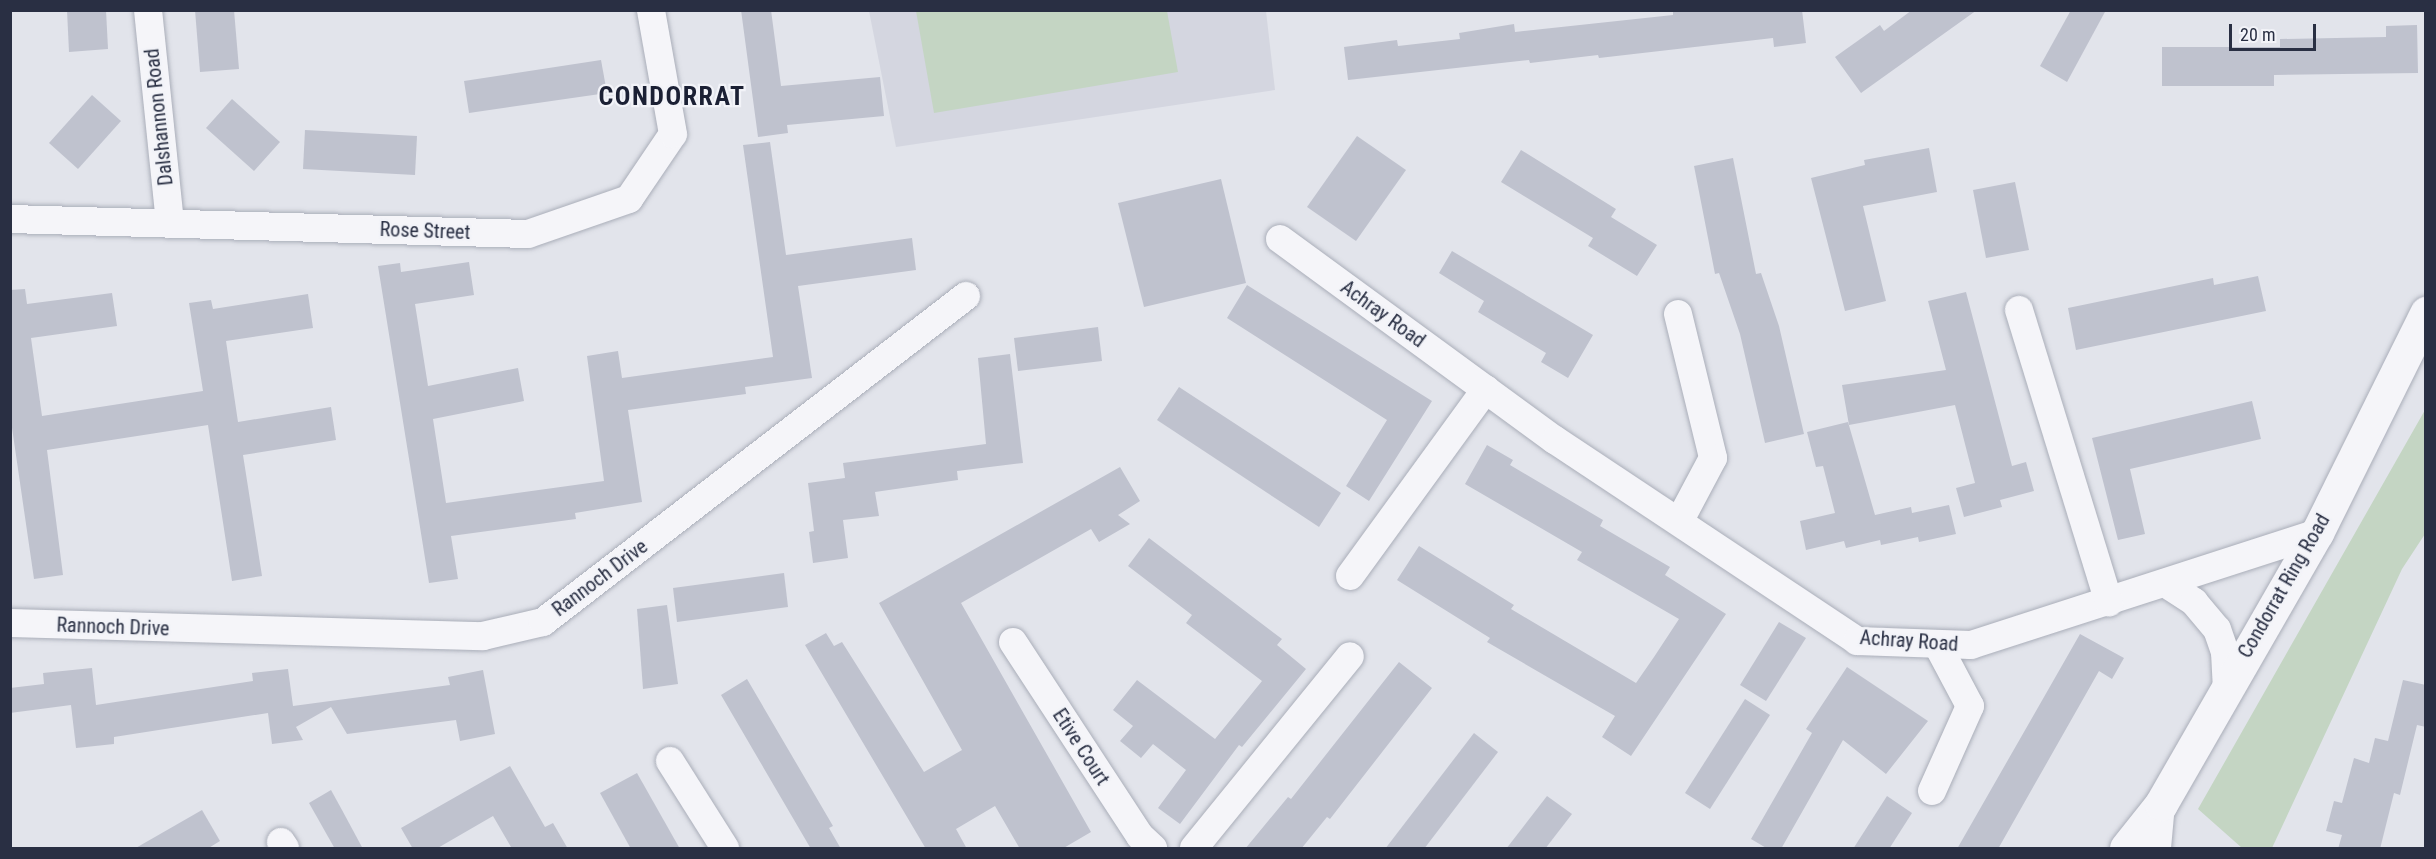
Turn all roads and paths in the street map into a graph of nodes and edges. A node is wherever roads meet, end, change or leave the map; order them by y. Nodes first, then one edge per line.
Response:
1 (148, 10) edge
2 (651, 10) edge
3 (10, 219) edge
4 (170, 224) junction
5 (1280, 238) dead end
6 (966, 296) dead end
7 (2019, 310) dead end
8 (2426, 313) edge
9 (1678, 314) dead end
10 (1486, 388) junction
11 (1679, 522) junction
12 (2317, 532) junction
13 (1350, 576) dead end
14 (2165, 583) junction
15 (2109, 602) junction
16 (10, 623) edge
17 (1013, 642) dead end
18 (1937, 644) junction
19 (1350, 656) dead end
20 (2227, 686) junction
21 (669, 761) dead end
22 (1932, 790) dead end
23 (2161, 804) junction
24 (725, 849) edge
25 (1153, 849) edge
26 (1194, 849) edge
27 (2126, 849) edge
28 (2157, 849) edge

1 - 4 street, Dalshannon Road
2 - 4 street, Rose Street
3 - 4 street, Rose Street
5 - 10 street, Achray Road
6 - 16 street, Rannoch Drive
7 - 15 street
8 - 12 street, Condorrat Ring Road
9 - 11 street
10 - 11 street, Achray Road
10 - 13 street
11 - 18 street, Achray Road
12 - 14 street, Achray Road
12 - 20 street, Condorrat Ring Road
14 - 15 street, Achray Road
14 - 20 street
15 - 18 street, Achray Road
17 - 25 street, Etive Court
18 - 22 street
19 - 26 street
20 - 23 street, Condorrat Ring Road
21 - 24 street
23 - 27 street, Condorrat Ring Road
23 - 28 street

